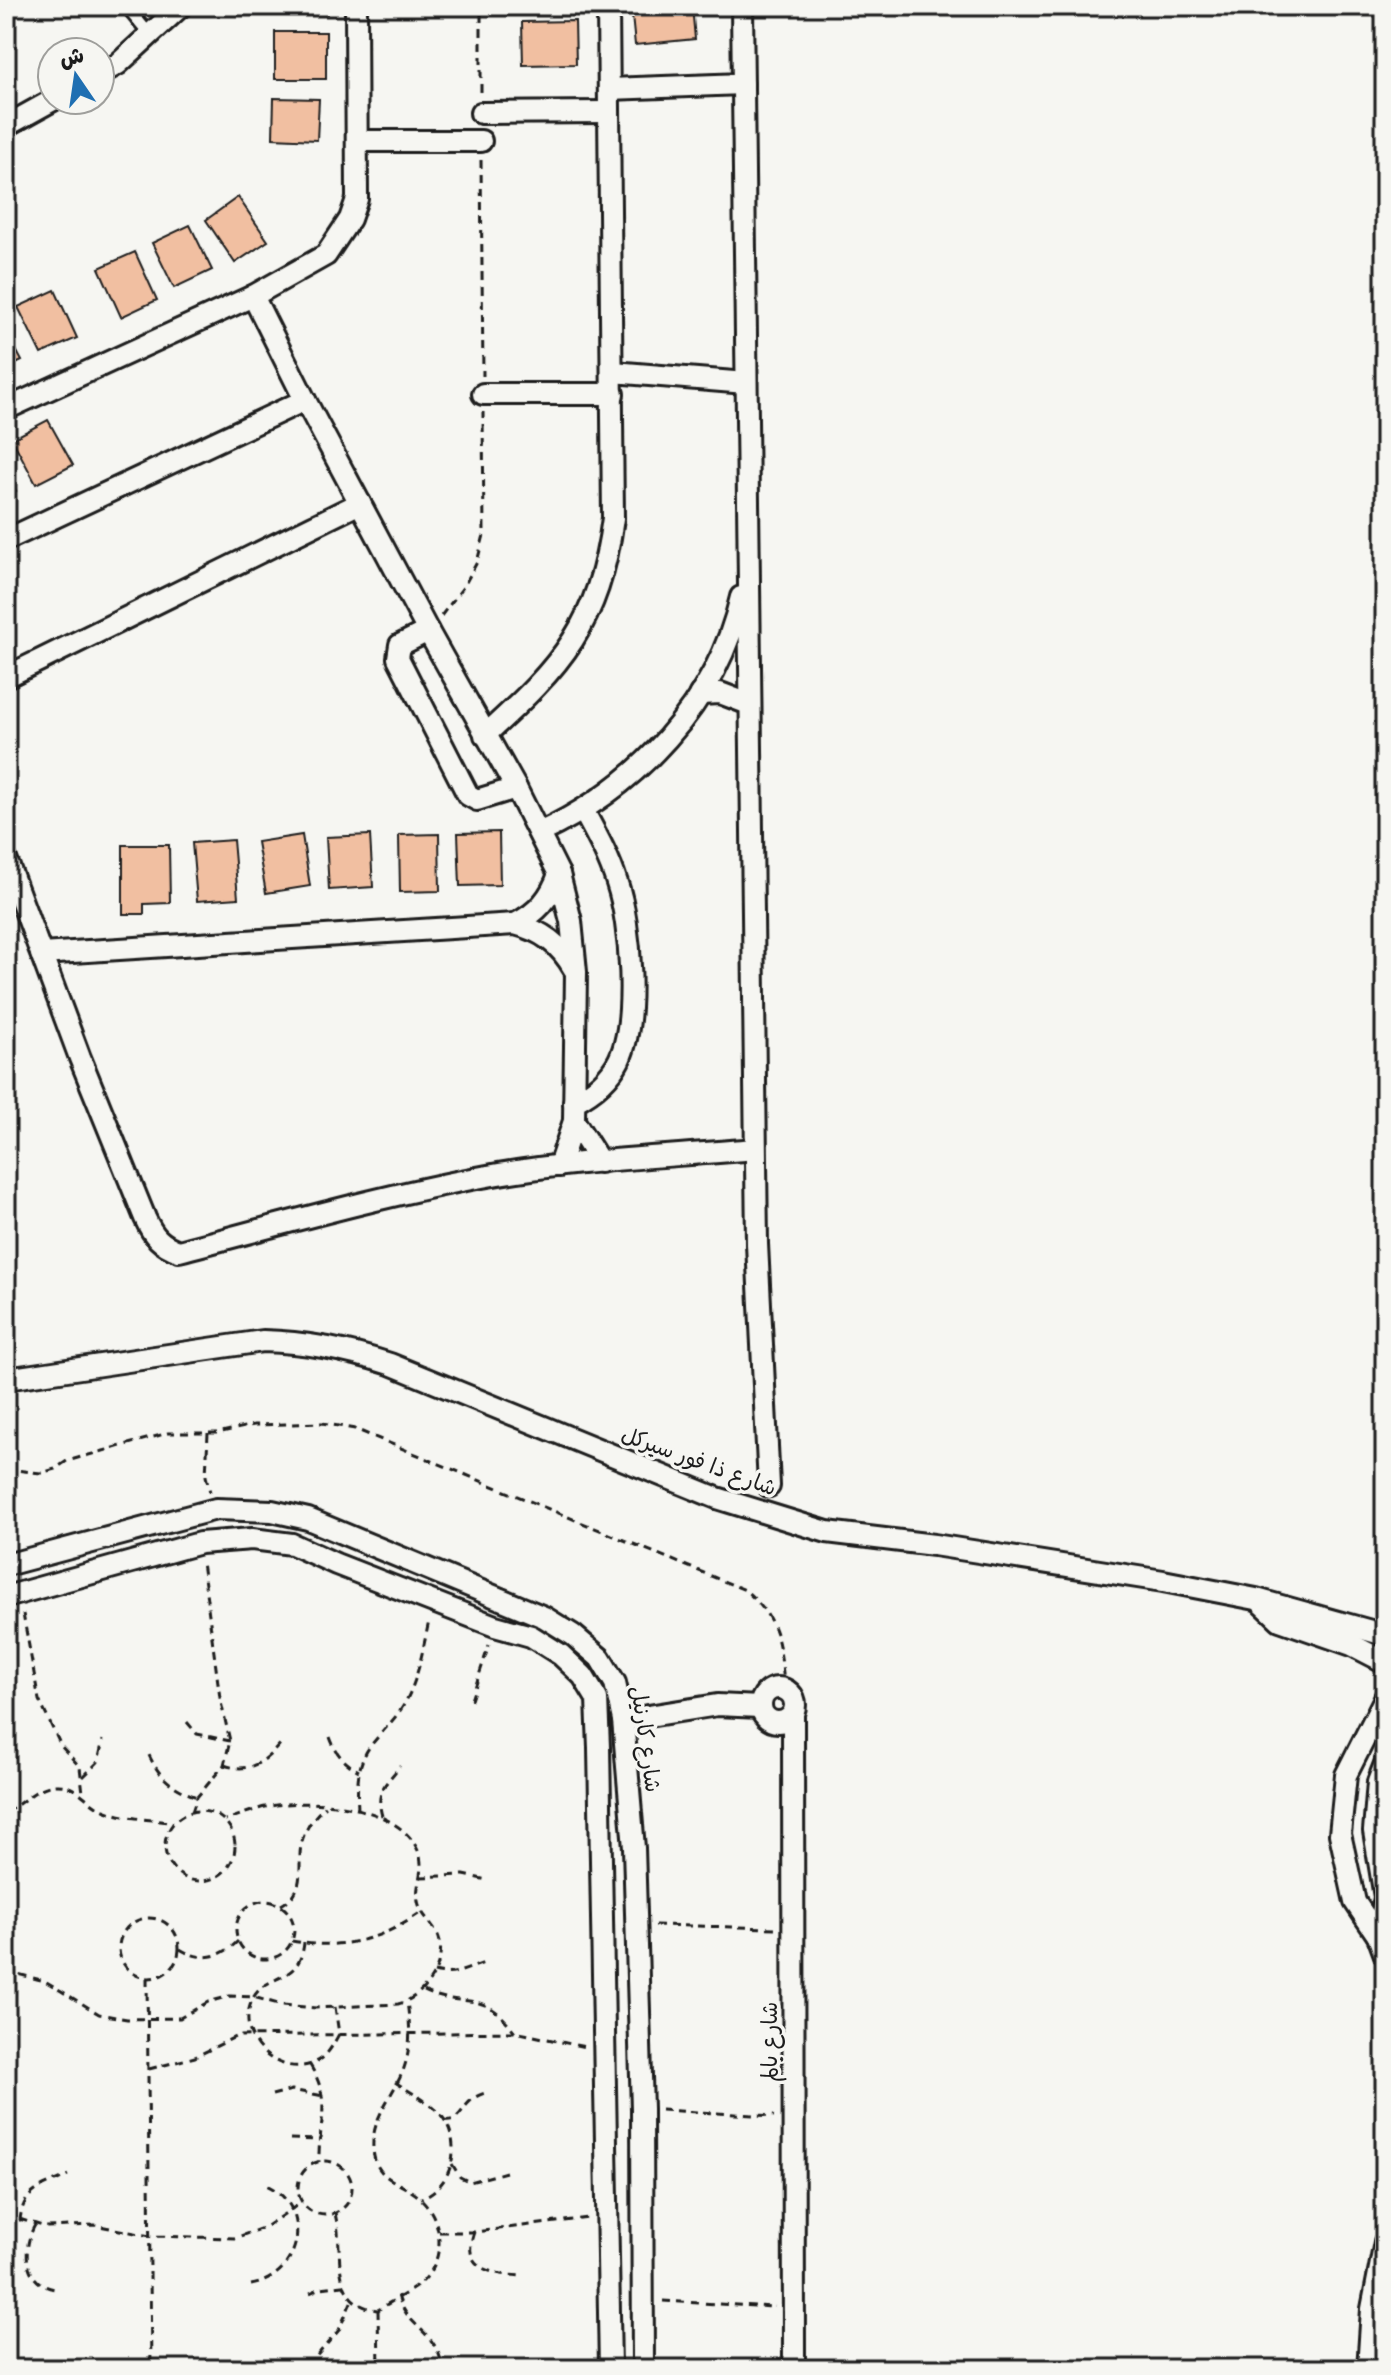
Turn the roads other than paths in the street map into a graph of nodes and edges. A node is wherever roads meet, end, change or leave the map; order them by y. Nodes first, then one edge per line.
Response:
1 (126, 6) edge
2 (181, 6) edge
3 (356, 6) edge
4 (608, 6) edge
5 (742, 6) edge
6 (151, 36) junction
7 (116, 65) edge
8 (743, 84) junction
9 (609, 89) junction
10 (36, 109) edge
11 (609, 112) junction
12 (481, 113) road end
13 (6, 126) edge
14 (357, 141) junction
15 (481, 141) road end
16 (253, 296) junction
17 (613, 372) junction
18 (746, 383) junction
19 (483, 394) road end
20 (613, 394) junction
21 (305, 400) junction
22 (6, 409) edge
23 (360, 503) junction
24 (6, 540) edge
25 (747, 569) junction
26 (428, 631) junction
27 (6, 677) edge
28 (700, 694) junction
29 (749, 704) junction
30 (485, 735) junction
31 (516, 788) junction
32 (583, 810) junction
33 (539, 833) junction
34 (6, 859) edge
35 (559, 874) junction
36 (515, 924) junction
37 (41, 954) junction
38 (576, 972) junction
39 (574, 1111) junction
40 (755, 1149) junction
41 (600, 1162) junction
42 (559, 1166) junction
43 (6, 1379) edge
44 (769, 1486) dead end
45 (6, 1565) edge
46 (13, 1596) edge
47 (1256, 1599) junction
48 (544, 1617) junction
49 (1385, 1635) edge
50 (531, 1636) junction
51 (1385, 1662) edge
52 (1385, 1698) edge
53 (760, 1707) junction
54 (793, 1715) junction
55 (623, 1720) junction
56 (1381, 1773) edge
57 (1346, 1775) junction
58 (1374, 1831) junction
59 (1340, 1834) junction
60 (634, 1848) junction
61 (602, 1851) junction
62 (1382, 1945) edge
63 (1385, 2242) edge
64 (1378, 2328) edge
65 (610, 2369) edge
66 (643, 2369) edge
67 (794, 2369) edge
68 (1368, 2369) edge

1 - 6 lane
2 - 6 street
3 - 14 street
4 - 9 street
5 - 8 street
6 - 7 street
8 - 9 street
8 - 18 street
9 - 11 street
10 - 13 street
11 - 12 street
11 - 17 street
14 - 15 street
14 - 16 street
16 - 21 street
16 - 22 street
17 - 18 street
17 - 20 street
18 - 25 street
19 - 20 street
20 - 30 street
21 - 23 street
21 - 24 street
23 - 26 street
23 - 27 street
25 - 28 street
25 - 29 street
26 - 30 street
26 - 31 street
28 - 29 street
28 - 32 street
29 - 40 street
30 - 31 street
31 - 33 street
32 - 33 street
32 - 39 street
33 - 35 street
34 - 37 street
35 - 36 street
35 - 38 street
36 - 37 street
36 - 38 street
37 - 42 street
38 - 39 street
39 - 41 street
39 - 42 street
40 - 41 street
40 - 44 street
41 - 42 street
43 - 47 street, شارع ذا فور سيركل
45 - 48 street, شارع كارنيل
46 - 50 street, شارع كارنيل
47 - 49 street, شارع ذا فور سيركل
47 - 51 street
48 - 50 street
48 - 55 street, شارع كارنيل
50 - 61 street, شارع كارنيل
52 - 57 street
53 - 54 street
53 - 54 street
53 - 55 street
54 - 67 street, شارع بالم
55 - 60 street, شارع كارنيل
56 - 57 street
56 - 58 street
57 - 59 street
58 - 59 street
58 - 62 street
59 - 62 street
60 - 61 street
60 - 66 street, شارع كارنيل
61 - 65 street, شارع كارنيل
63 - 64 street
64 - 68 street

